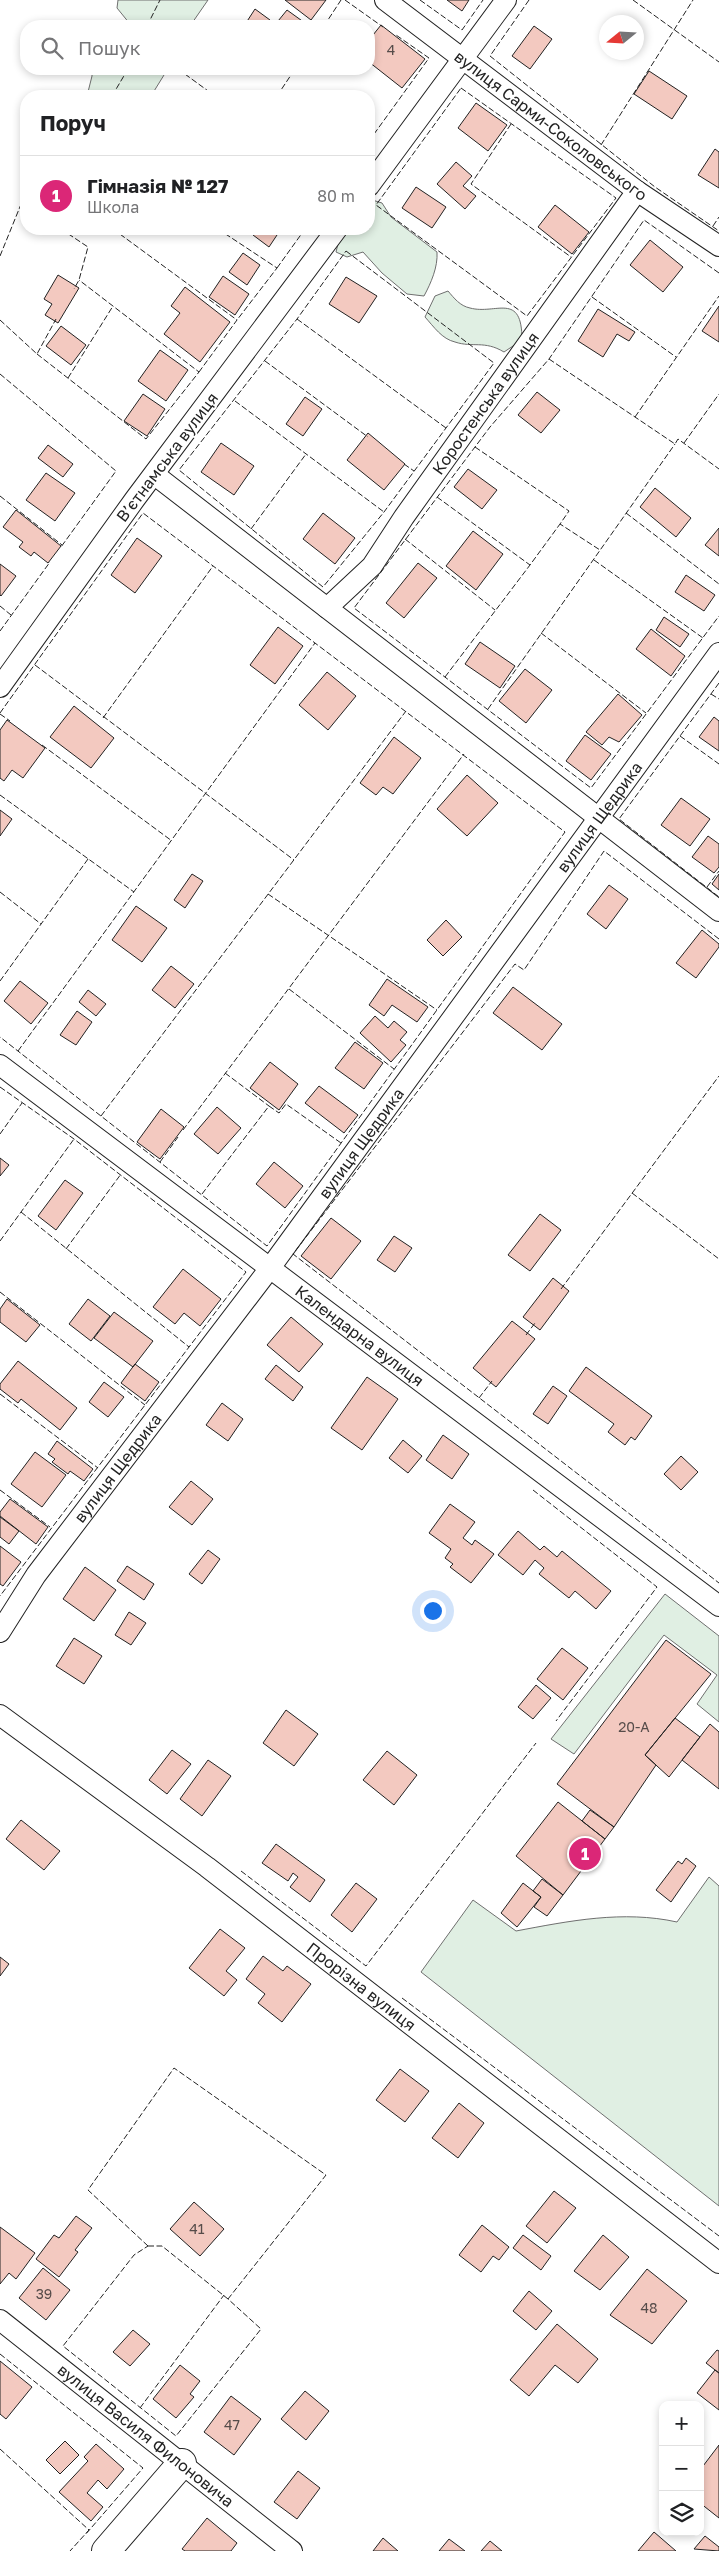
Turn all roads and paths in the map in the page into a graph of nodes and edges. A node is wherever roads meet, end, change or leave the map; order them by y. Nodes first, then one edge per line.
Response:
1 (385, 0) edge
2 (506, 0) edge
3 (463, 58) junction
4 (375, 178) edge
5 (637, 190) junction
6 (333, 235) edge
7 (719, 246) edge
8 (155, 475) junction
9 (327, 608) junction
10 (719, 653) edge
11 (0, 688) edge
12 (598, 819) junction
13 (719, 911) edge
14 (0, 1065) edge
15 (270, 1268) junction
16 (719, 1606) edge
17 (0, 1632) edge
18 (0, 1715) edge
19 (719, 2263) edge
20 (0, 2320) edge
21 (182, 2463) junction
22 (106, 2551) edge
23 (292, 2551) edge

1 - 3 street, вулиця Сарми-Соколовського
2 - 3 street
3 - 4 street
3 - 5 street, вулиця Сарми-Соколовського
5 - 7 street, вулиця Сарми-Соколовського
5 - 9 street, Коростенська вулиця
6 - 8 street, Вʼєтнамська вулиця
8 - 9 street
8 - 11 street, Вʼєтнамська вулиця
9 - 12 street
10 - 12 street, вулиця Щедрика
12 - 13 street
12 - 15 street, вулиця Щедрика
14 - 15 street, Календарна вулиця
15 - 16 street, Календарна вулиця
15 - 17 street, вулиця Щедрика
18 - 19 street, Прорізна вулиця
20 - 21 street, вулиця Василя Филоновича
21 - 22 street
21 - 23 street, вулиця Василя Филоновича

